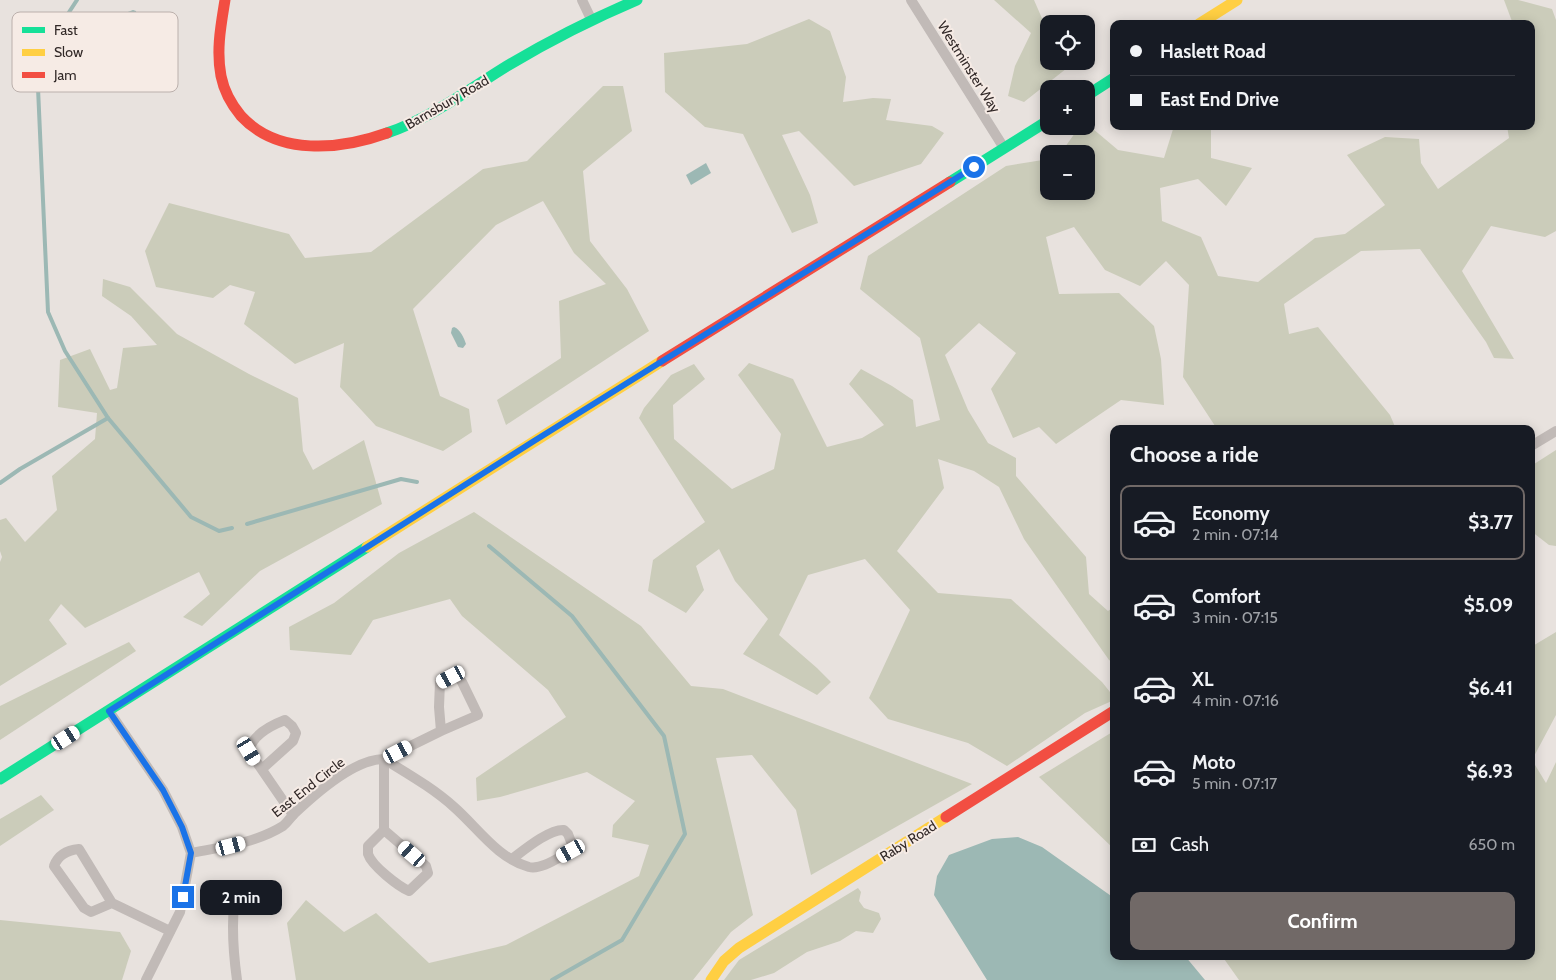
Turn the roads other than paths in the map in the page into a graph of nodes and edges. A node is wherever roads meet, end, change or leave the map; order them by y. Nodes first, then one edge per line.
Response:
1 (225, 0) edge
2 (582, 0) edge
3 (637, 0) edge
4 (912, 0) edge
5 (1236, 0) edge
6 (591, 19) junction
7 (1205, 20) edge
8 (1110, 81) edge
9 (1095, 90) edge
10 (1040, 126) edge
11 (1004, 148) junction
12 (1556, 431) edge
13 (1535, 444) edge
14 (109, 711) junction
15 (1110, 714) edge
16 (441, 731) junction
17 (384, 760) junction
18 (263, 768) junction
19 (0, 779) edge
20 (293, 815) junction
21 (384, 830) junction
22 (191, 853) junction
23 (512, 859) junction
24 (236, 895) dead end
25 (112, 903) junction
26 (170, 931) junction
27 (146, 980) edge
28 (237, 980) edge
29 (711, 980) edge

1 - 6 main road, Barnsbury Road
2 - 6 street
3 - 6 main road, Barnsbury Road
4 - 11 street, Westminster Way
5 - 7 main road
8 - 9 main road
10 - 11 main road
11 - 14 main road
12 - 13 street
14 - 19 main road
14 - 22 street
15 - 29 main road, Raby Road
16 - 16 street, East End Circle
16 - 17 street, East End Circle
17 - 20 street, East End Circle
17 - 21 street
17 - 23 street
18 - 18 street
18 - 20 street
20 - 22 street, East End Circle
21 - 21 street
22 - 26 street
23 - 23 street
24 - 28 street
25 - 25 street
25 - 26 street
26 - 27 street

